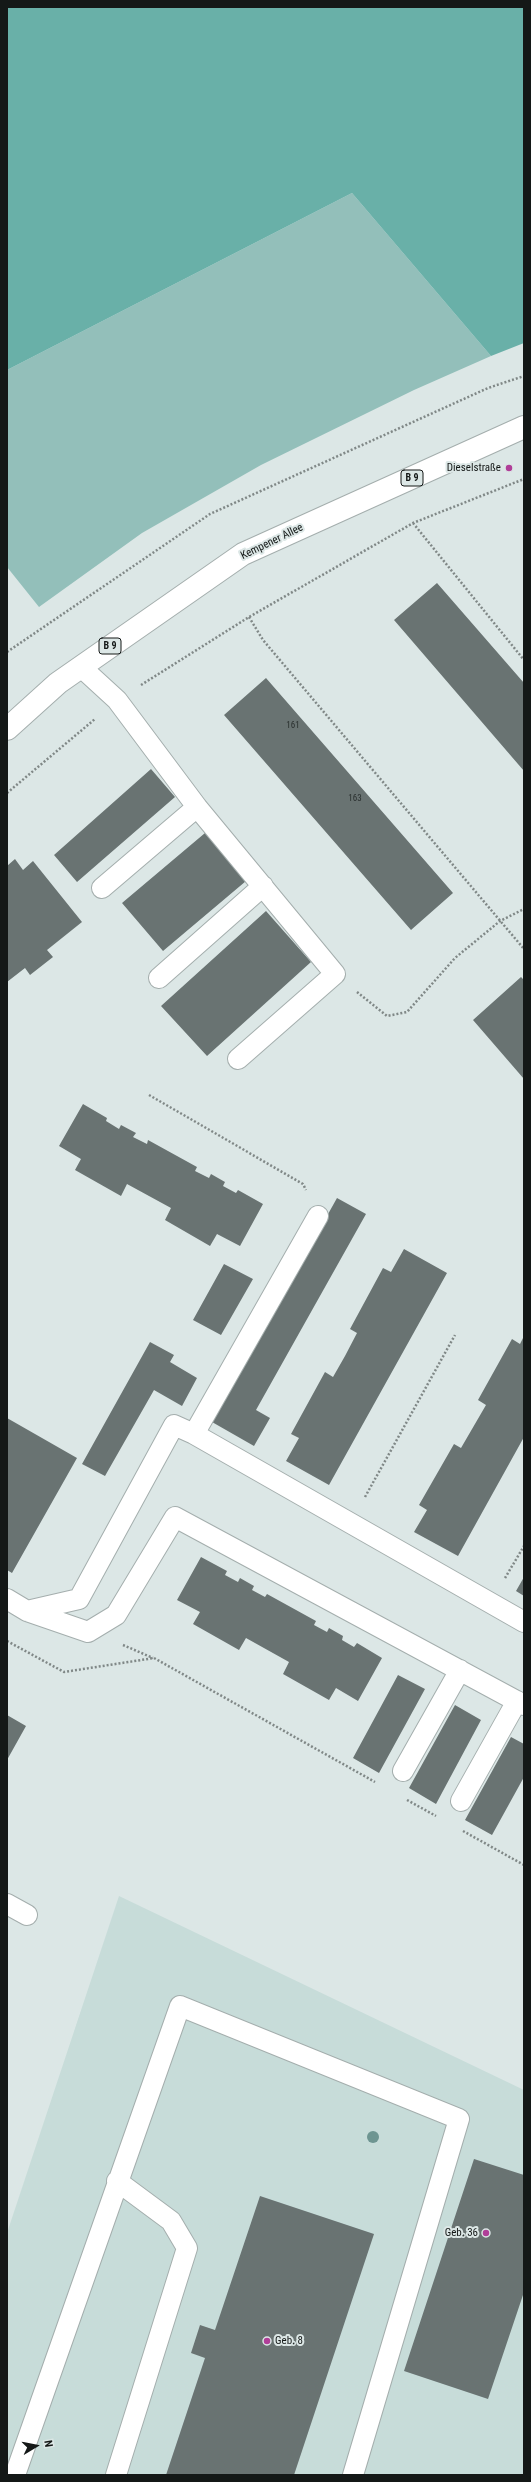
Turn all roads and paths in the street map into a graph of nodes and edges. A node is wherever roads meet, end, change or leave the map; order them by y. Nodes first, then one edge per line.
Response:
1 (524, 376) edge
2 (524, 427) edge
3 (524, 479) edge
4 (413, 523) junction
5 (249, 617) junction
6 (7, 652) edge
7 (524, 660) edge
8 (81, 667) junction
9 (117, 700) junction
10 (7, 729) edge
11 (7, 793) edge
12 (197, 807) junction
13 (263, 886) junction
14 (102, 888) dead end
15 (524, 909) edge
16 (500, 921) junction
17 (524, 949) edge
18 (335, 974) junction
19 (159, 978) dead end
20 (238, 1059) dead end
21 (149, 1095) dead end
22 (318, 1216) joint
23 (454, 1335) dead end
24 (194, 1434) junction
25 (351, 1524) junction
26 (524, 1546) edge
27 (7, 1599) edge
28 (491, 1603) junction
29 (27, 1611) junction
30 (524, 1622) edge
31 (7, 1641) edge
32 (460, 1670) junction
33 (520, 1703) edge
34 (403, 1770) dead end
35 (380, 1784) dead end
36 (401, 1796) dead end
37 (460, 1800) dead end
38 (442, 1819) dead end
39 (462, 1830) dead end
40 (524, 1865) edge
41 (7, 1904) edge
42 (27, 1915) dead end
43 (117, 2181) junction
44 (15, 2475) edge
45 (116, 2475) edge
46 (354, 2475) edge

1 - 6 path
2 - 8 main road, Kempener Allee / B 9
3 - 4 path
4 - 5 path
4 - 7 path
5 - 9 path
5 - 16 path
8 - 9 lane
8 - 10 main road, Kempener Allee / B 9
9 - 11 path
9 - 12 lane
12 - 13 lane
12 - 14 lane
13 - 18 lane
13 - 19 lane
15 - 16 path
16 - 17 path
16 - 18 path
18 - 20 lane
21 - 22 path
22 - 24 lane
23 - 25 path
24 - 25 lane
24 - 29 lane
25 - 28 lane
26 - 28 path
27 - 29 lane
28 - 30 lane
29 - 32 lane
31 - 35 path
32 - 33 lane
32 - 34 lane
33 - 37 lane
36 - 38 path
39 - 40 path
41 - 42 lane
43 - 44 lane
43 - 45 lane
43 - 46 lane

